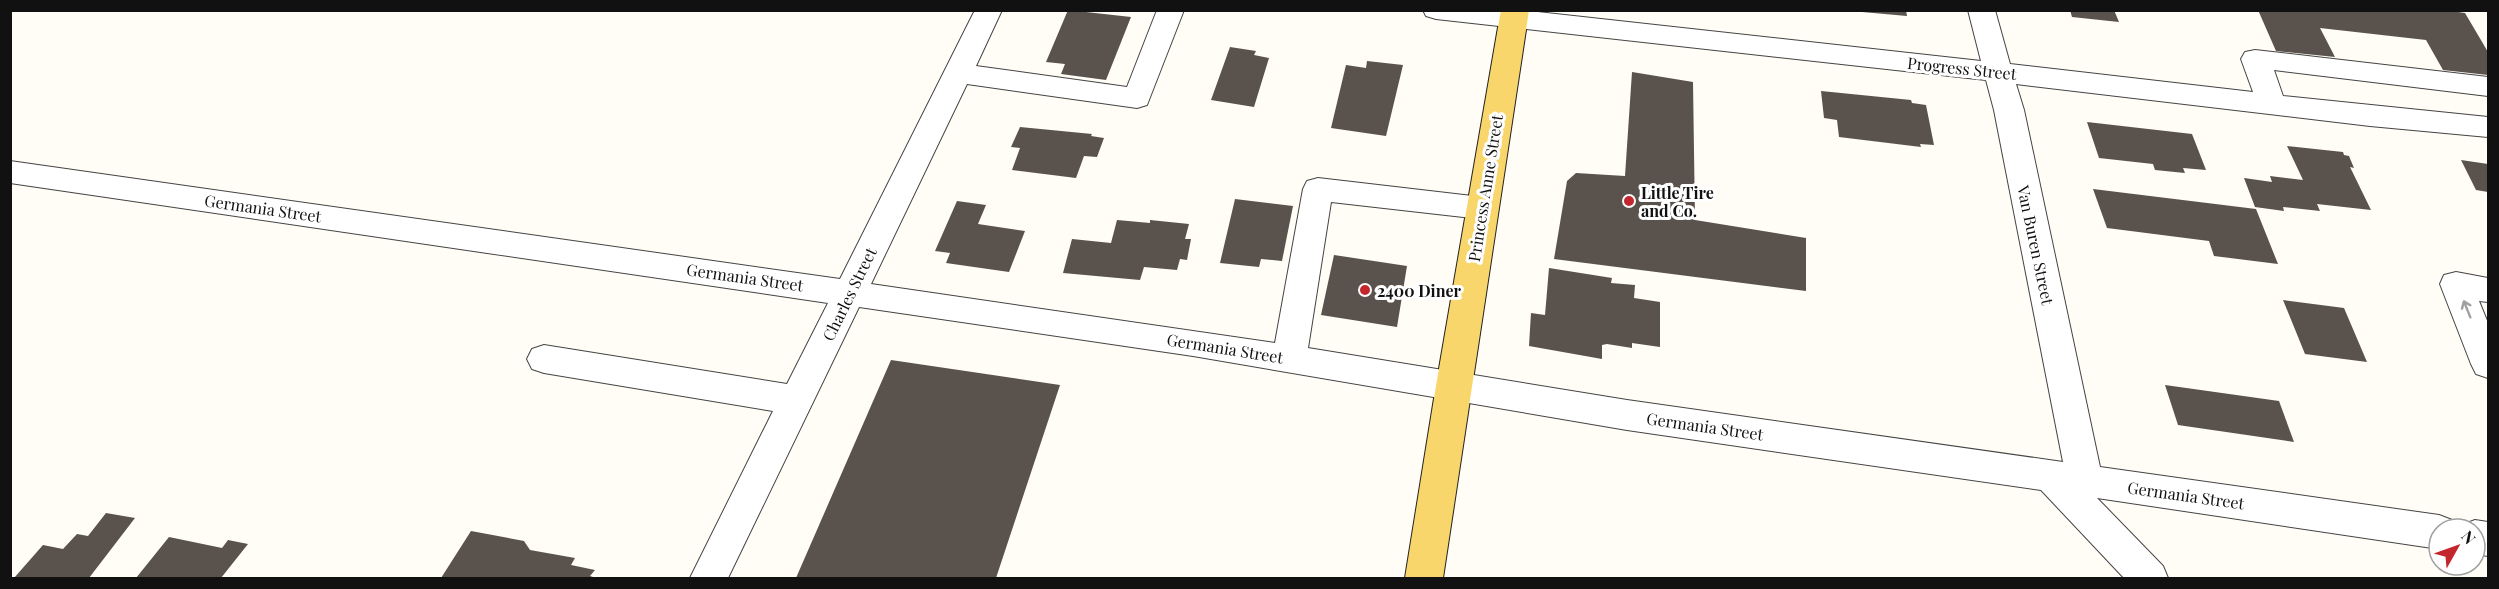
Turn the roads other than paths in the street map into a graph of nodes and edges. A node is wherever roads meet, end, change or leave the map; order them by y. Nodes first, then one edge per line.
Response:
1 (989, 10) edge
2 (1171, 10) edge
3 (1436, 10) edge
4 (1981, 10) edge
5 (1514, 15) edge
6 (1998, 72) junction
7 (958, 73) junction
8 (2488, 86) edge
9 (2272, 104) junction
10 (2488, 127) edge
11 (10, 172) edge
12 (1481, 208) junction
13 (2488, 290) edge
14 (850, 292) junction
15 (544, 359) dead end
16 (1289, 359) junction
17 (2488, 364) edge
18 (1453, 386) junction
19 (796, 400) junction
20 (2068, 478) junction
21 (2427, 530) edge
22 (709, 579) edge
23 (1424, 579) edge
24 (2149, 579) edge

1 - 7 street, Charles Street
2 - 7 street
3 - 5 street, Progress Street
4 - 6 street, Van Buren Street
5 - 6 street, Progress Street
5 - 12 main road, Princess Anne Street
6 - 9 street, Progress Street
6 - 20 street, Van Buren Street
7 - 14 street, Charles Street
8 - 9 street
9 - 10 street, Progress Street
11 - 14 street, Germania Street
12 - 16 street
12 - 18 main road, Princess Anne Street
17 -> 13 street
14 - 16 street, Germania Street
14 - 19 street, Charles Street
15 - 19 street
16 - 18 street, Germania Street
18 - 20 street, Germania Street
18 - 23 main road, Princess Anne Street
19 - 22 street, Charles Street
20 - 21 street, Germania Street
20 - 24 street

